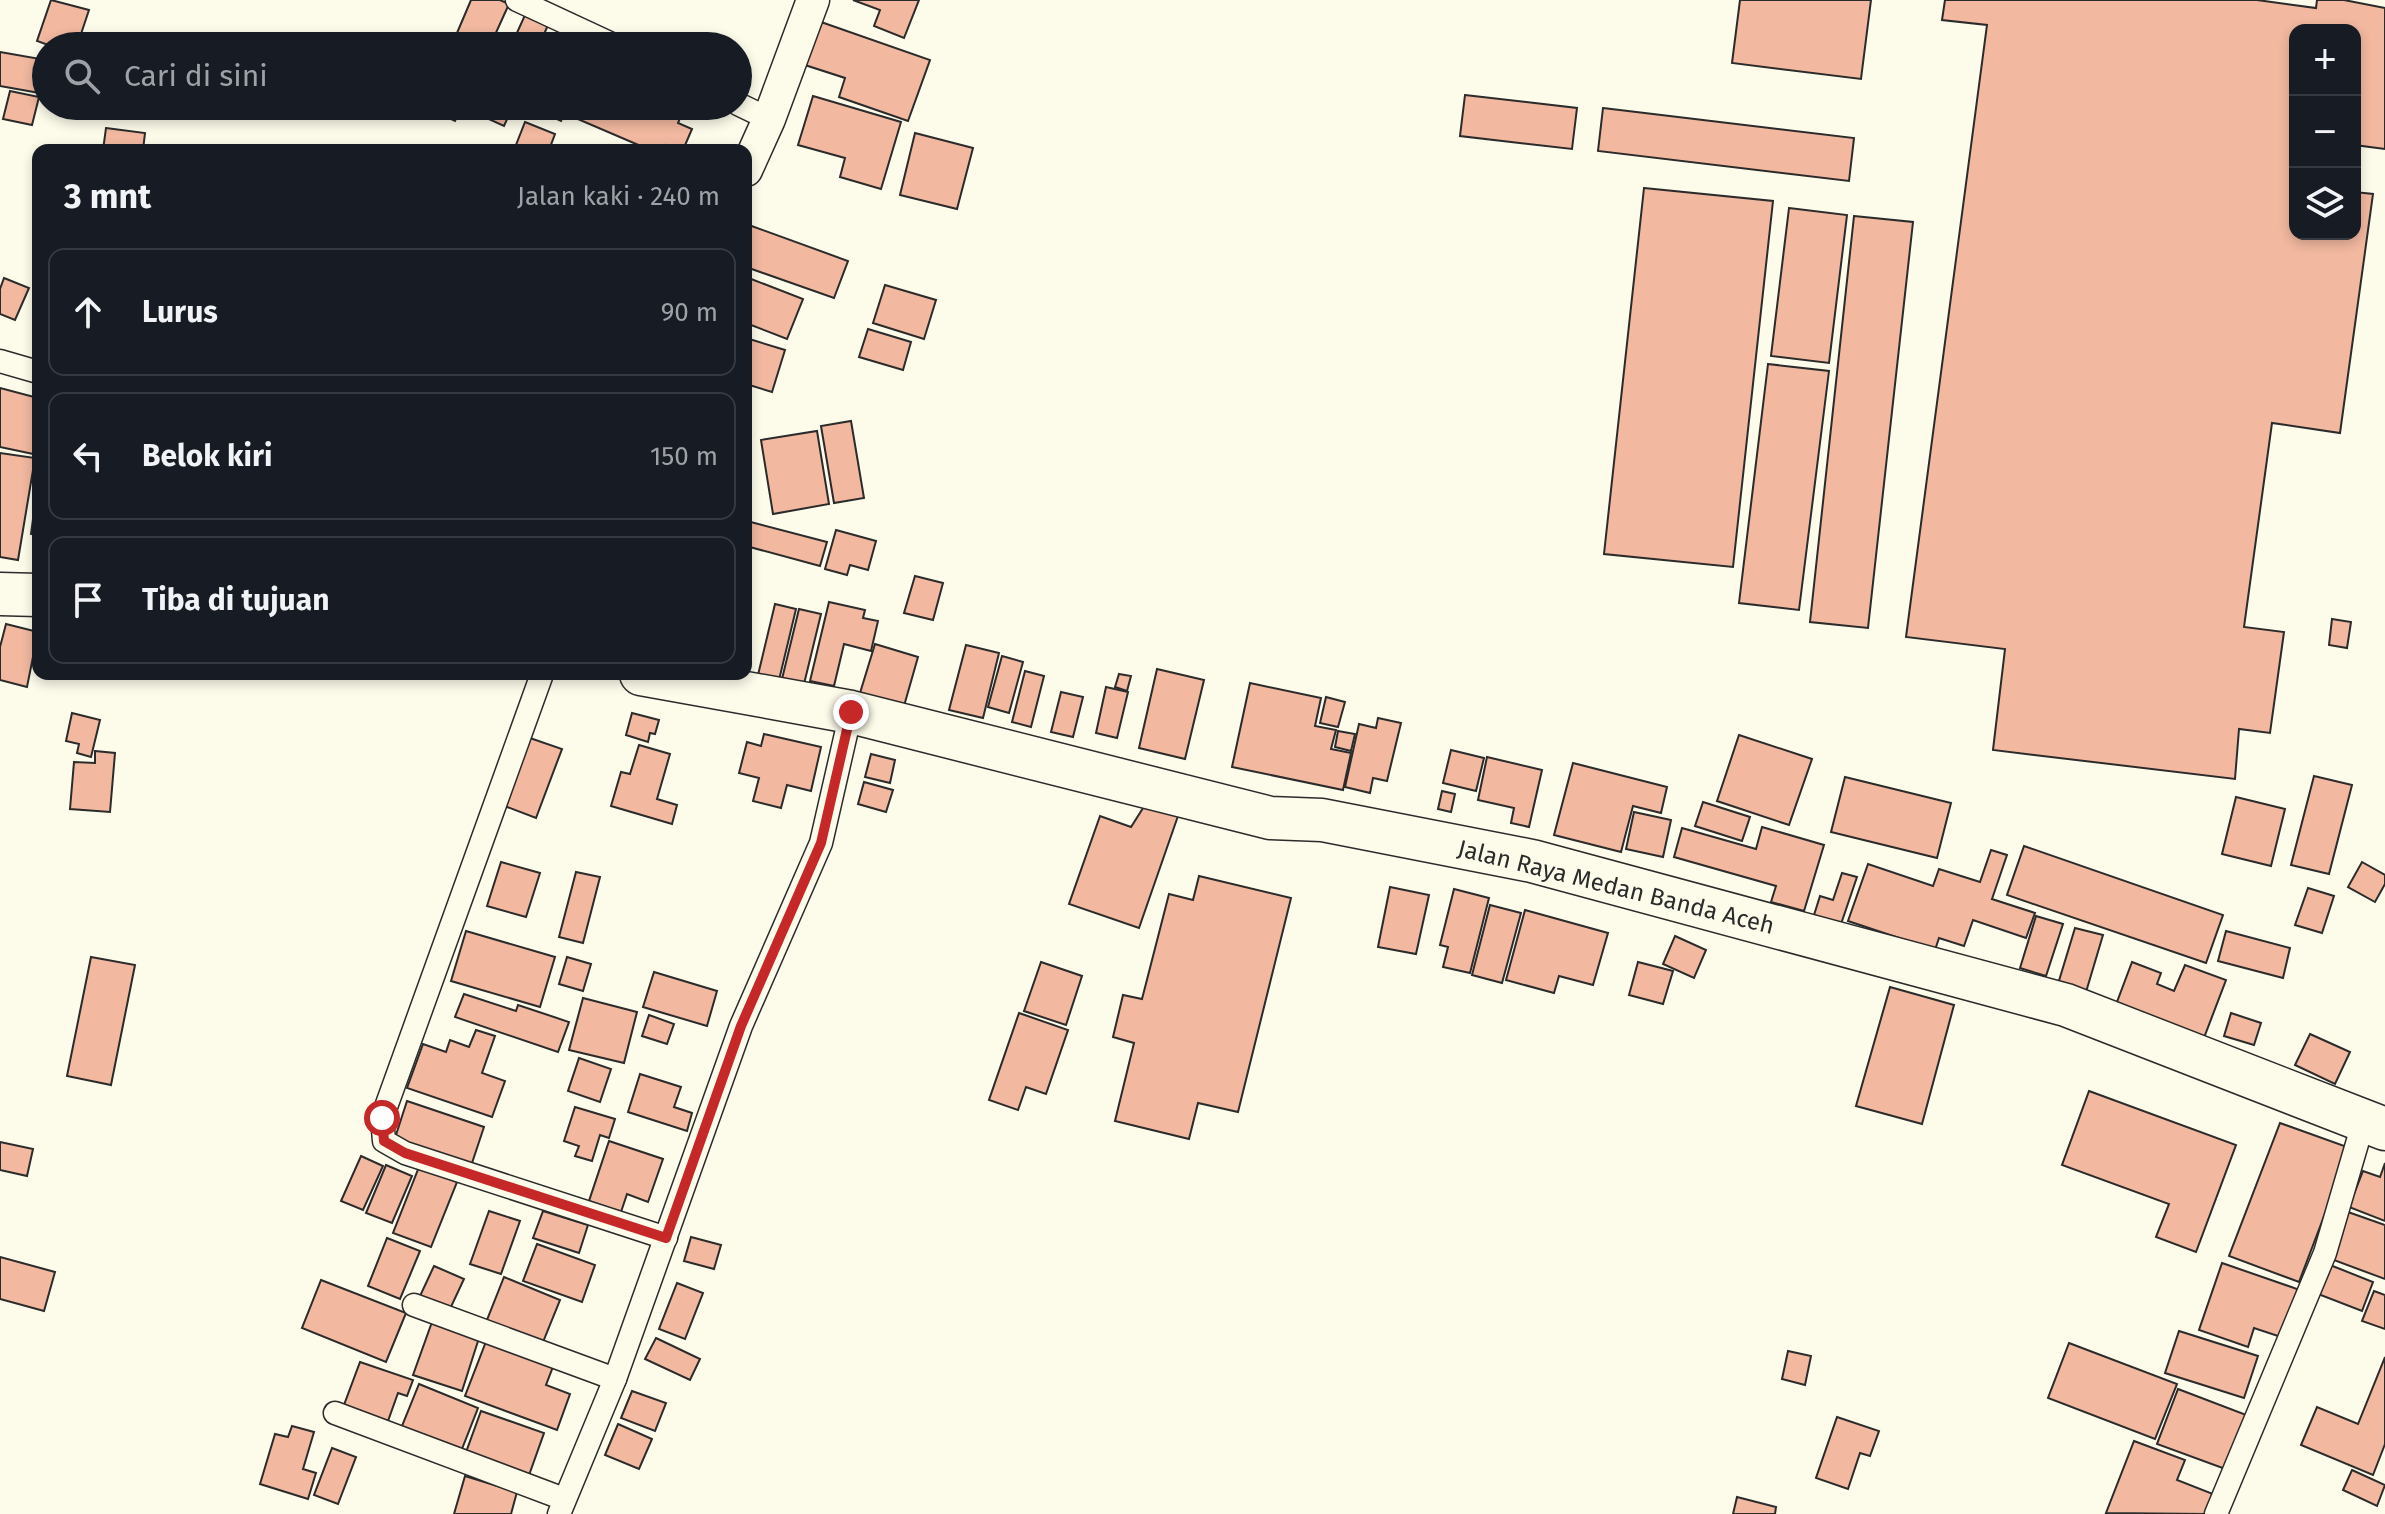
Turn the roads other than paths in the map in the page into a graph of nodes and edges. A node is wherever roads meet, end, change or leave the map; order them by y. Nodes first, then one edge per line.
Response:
1 (517, 0) edge
2 (813, 0) edge
3 (586, 32) edge
4 (752, 111) edge
5 (769, 119) junction
6 (752, 157) edge
7 (0, 361) edge
8 (32, 370) edge
9 (0, 594) edge
10 (32, 595) edge
11 (540, 680) edge
12 (674, 680) edge
13 (851, 712) junction
14 (2375, 1125) edge
15 (666, 1238) junction
16 (414, 1305) dead end
17 (615, 1379) junction
18 (335, 1413) dead end
19 (562, 1507) edge
20 (2216, 1514) edge

1 - 3 street
2 - 5 street
4 - 5 street
5 - 6 street
7 - 8 street
9 - 10 highway
11 - 15 street
12 - 13 highway, Jalan Raya Medan Banda Aceh
13 - 14 highway, Jalan Raya Medan Banda Aceh
13 - 15 street
14 - 20 street
15 - 17 street
16 - 17 street
17 - 19 street
18 - 19 street

